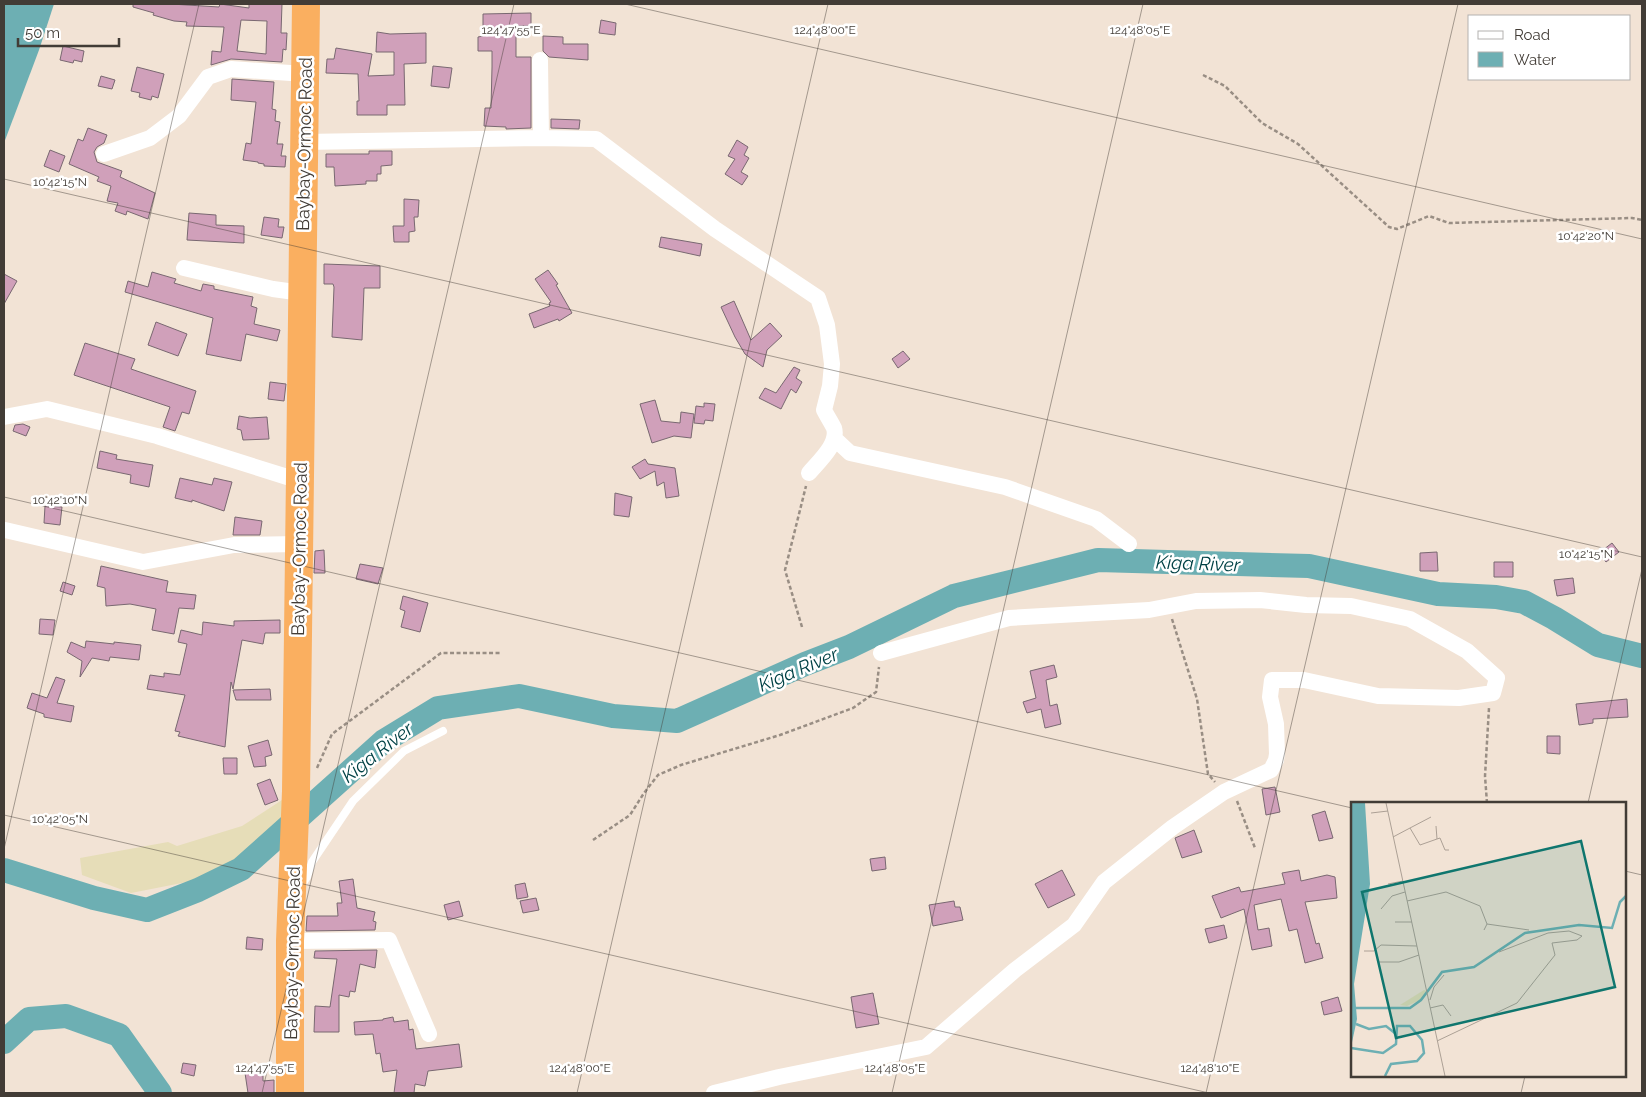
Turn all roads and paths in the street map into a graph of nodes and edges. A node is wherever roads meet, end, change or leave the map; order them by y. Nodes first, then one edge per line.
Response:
1 (306, 4) edge
2 (540, 60) dead end
3 (305, 74) junction
4 (1203, 75) dead end
5 (541, 138) junction
6 (304, 142) junction
7 (104, 154) dead end
8 (1642, 220) edge
9 (184, 268) dead end
10 (302, 294) junction
11 (4, 417) edge
12 (834, 438) junction
13 (809, 473) joint
14 (300, 480) junction
15 (5, 530) edge
16 (299, 544) junction
17 (1128, 544) dead end
18 (1168, 606) junction
19 (802, 627) dead end
20 (501, 653) dead end
21 (880, 653) joint
22 (1490, 694) junction
23 (443, 731) dead end
24 (304, 784) junction
25 (1224, 792) junction
26 (1487, 802) edge
27 (593, 840) dead end
28 (1255, 848) dead end
29 (293, 888) junction
30 (290, 941) junction
31 (429, 1034) dead end
32 (290, 1093) edge
33 (714, 1093) edge

1 - 3 highway, Baybay-Ormoc Road
2 - 5 street
3 - 6 highway, Baybay-Ormoc Road
3 - 7 street
4 - 8 path
5 - 6 street
5 - 12 street
6 - 10 highway, Baybay-Ormoc Road
9 - 10 street
10 - 14 highway, Baybay-Ormoc Road
11 - 14 street
12 - 13 street
12 - 17 street
13 - 19 path
14 - 16 highway, Baybay-Ormoc Road
15 - 16 street
16 - 24 highway, Baybay-Ormoc Road
18 - 21 street
18 - 22 street
18 - 25 path
20 - 24 path
21 - 27 path
22 - 25 street
22 - 26 path
23 - 29 lane
24 - 29 highway, Baybay-Ormoc Road
25 - 28 path
25 - 33 street
29 - 30 highway, Baybay-Ormoc Road
30 - 31 street
30 - 32 highway, Baybay-Ormoc Road

